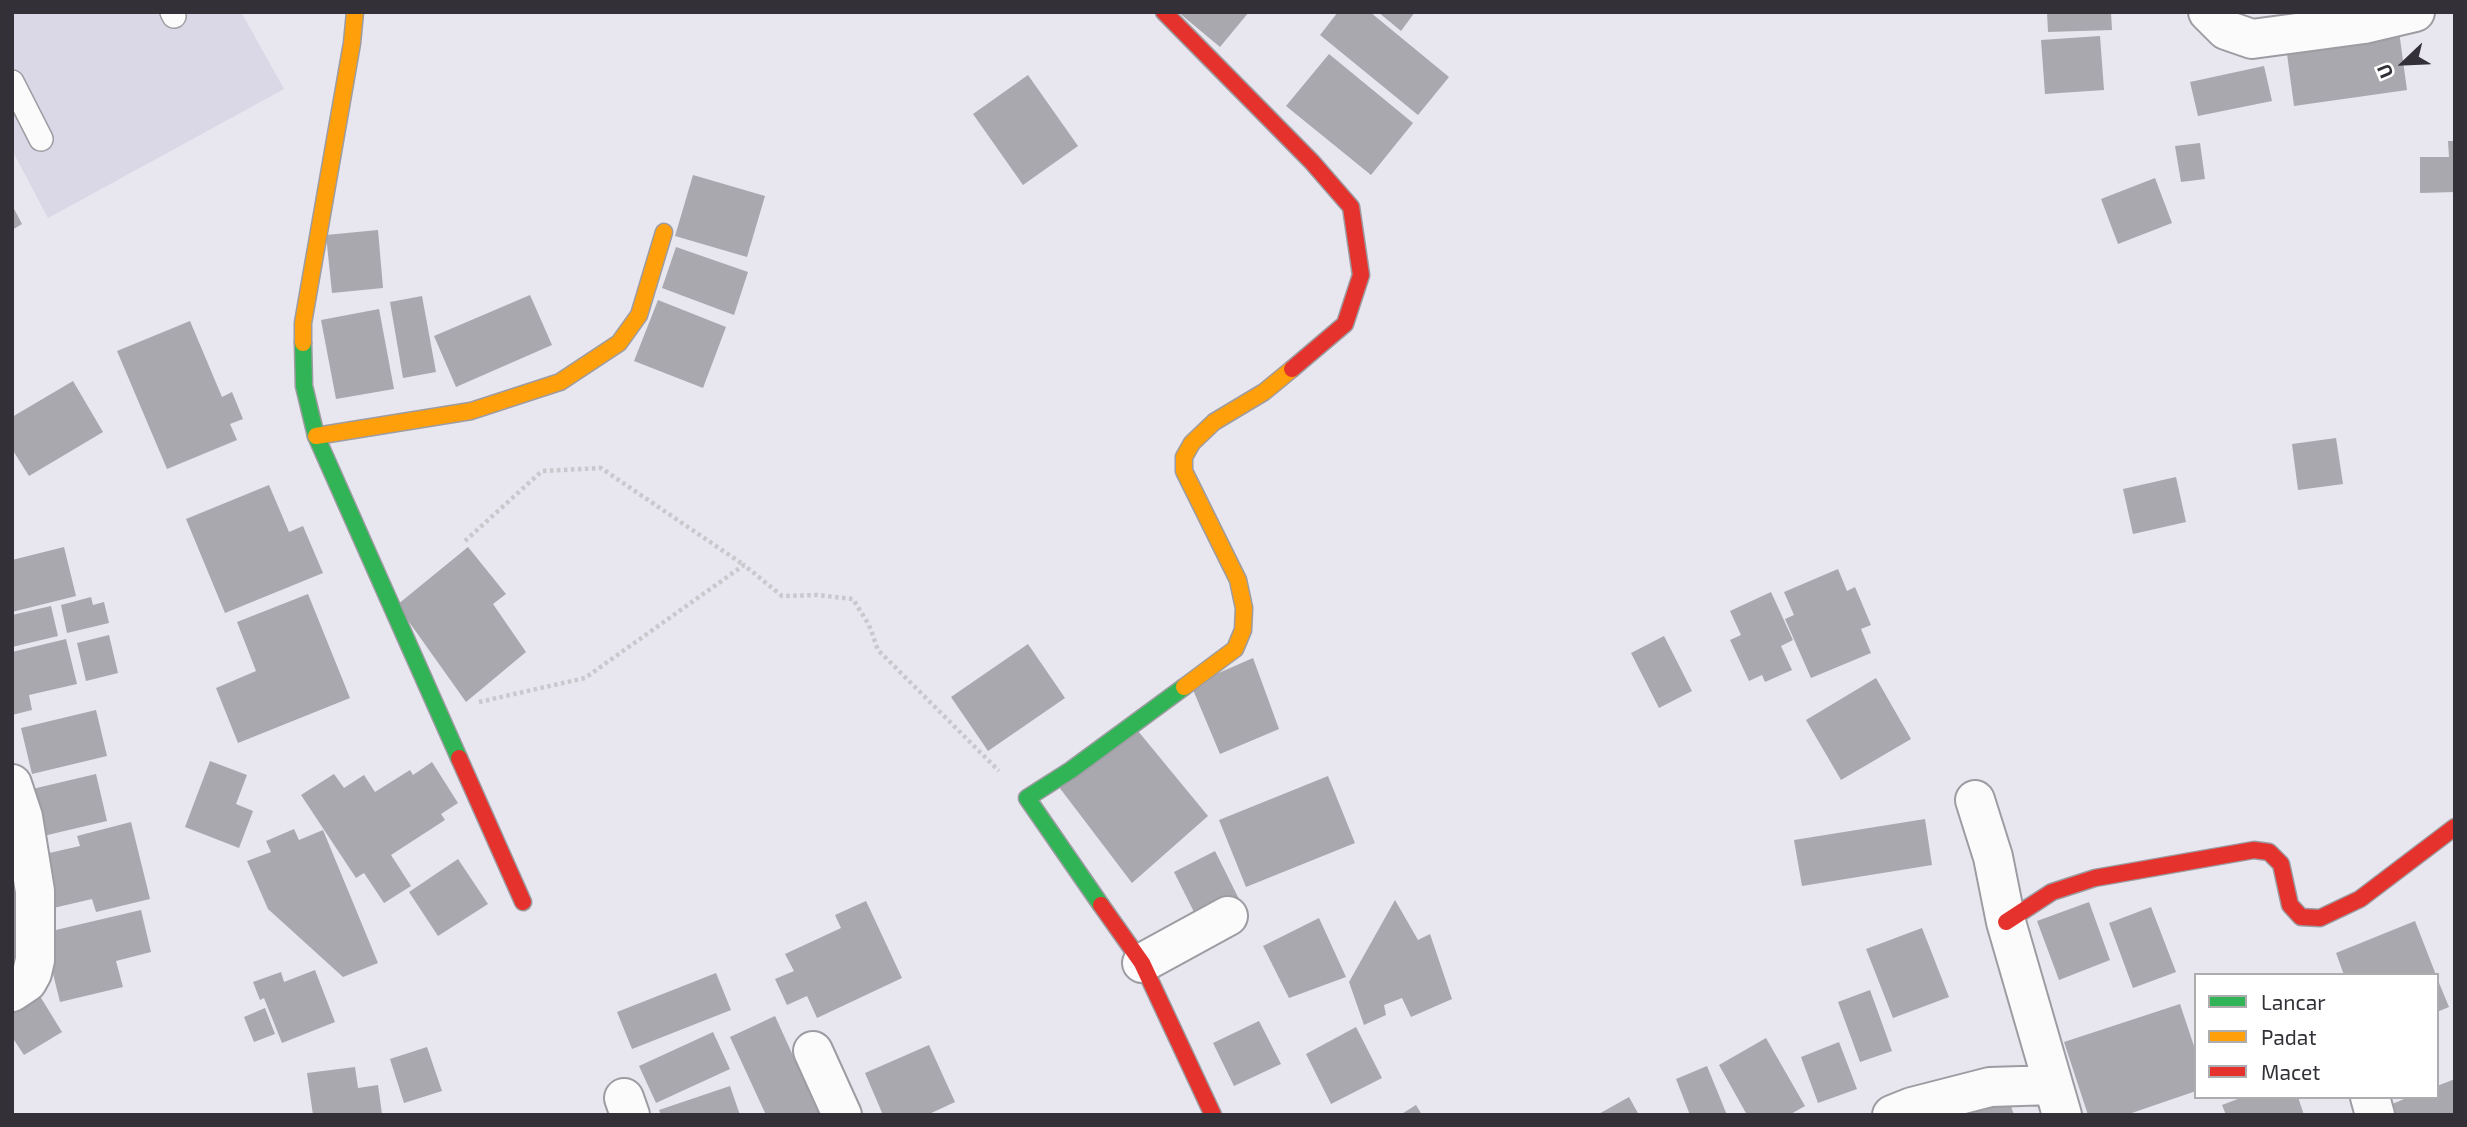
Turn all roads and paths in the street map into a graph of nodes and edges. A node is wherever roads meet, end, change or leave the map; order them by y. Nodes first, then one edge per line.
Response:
1 (355, 12) edge
2 (1164, 12) edge
3 (2208, 12) edge
4 (2415, 12) edge
5 (12, 82) edge
6 (41, 139) dead end
7 (664, 232) dead end
8 (316, 436) junction
9 (465, 541) dead end
10 (744, 565) junction
11 (438, 711) junction
12 (1027, 798) junction
13 (1975, 800) dead end
14 (16, 806) edge
15 (2455, 827) edge
16 (523, 902) dead end
17 (1228, 916) dead end
18 (2006, 922) junction
19 (1142, 963) junction
20 (12, 992) edge
21 (813, 1051) dead end
22 (2058, 1100) edge
23 (842, 1115) edge
24 (1213, 1115) edge
25 (1892, 1115) edge

1 - 8 street
2 - 12 street
3 - 4 street
5 - 6 lane
7 - 8 street
8 - 11 street
9 - 10 path
10 - 11 path
10 - 12 path
11 - 16 street
12 - 19 street
13 - 18 street
14 - 20 street
15 - 18 street
17 - 19 street
18 - 22 street
19 - 24 street
21 - 23 street
22 - 25 street

